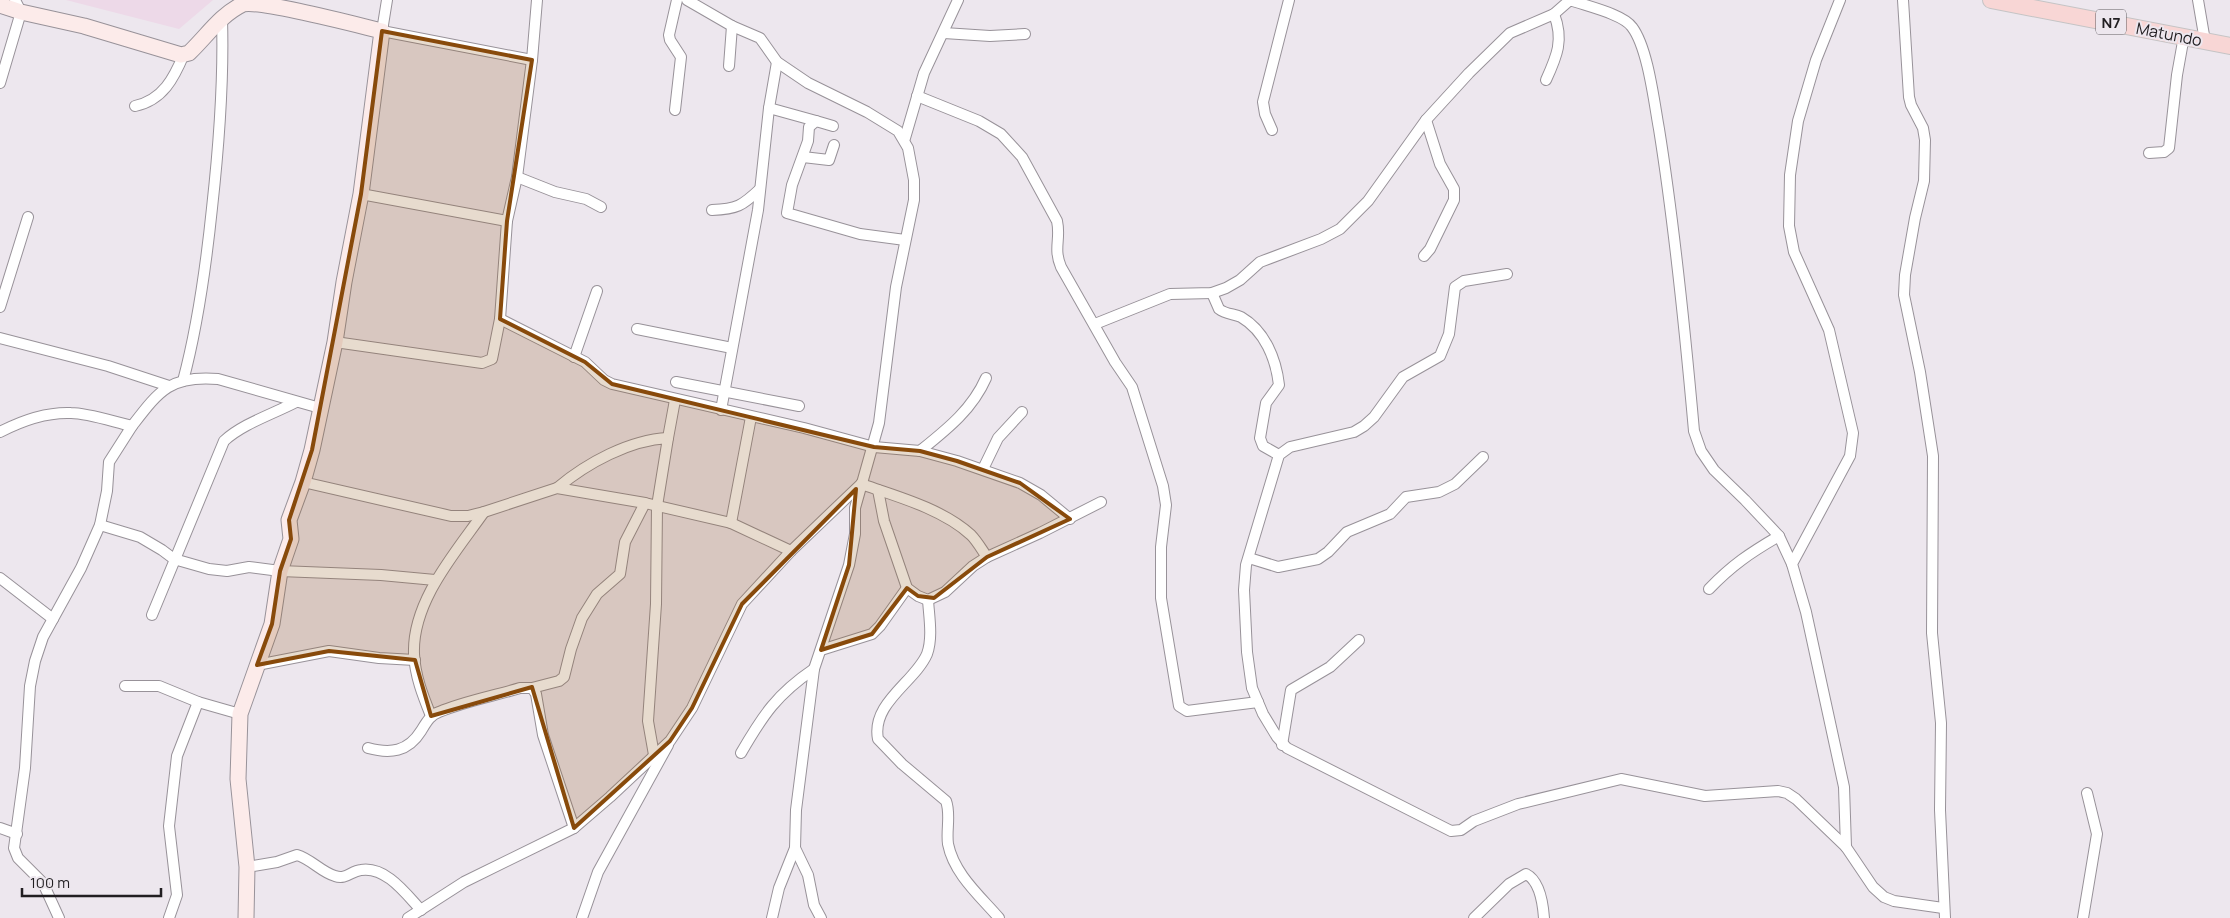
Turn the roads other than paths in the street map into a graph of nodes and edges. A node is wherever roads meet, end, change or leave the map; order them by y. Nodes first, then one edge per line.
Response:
1 (387, 0) edge
2 (536, 0) edge
3 (677, 0) edge
4 (687, 0) edge
5 (958, 0) edge
6 (1289, 0) edge
7 (1840, 0) edge
8 (1903, 0) edge
9 (1991, 0) edge
10 (2198, 0) edge
11 (0, 5) edge
12 (18, 6) edge
13 (1554, 14) junction
14 (222, 19) junction
15 (732, 26) junction
16 (382, 31) junction
17 (944, 33) junction
18 (1025, 34) dead end
19 (2184, 36) junction
20 (2205, 41) junction
21 (2230, 46) edge
22 (184, 54) junction
23 (532, 60) junction
24 (777, 62) junction
25 (730, 66) dead end
26 (1546, 80) dead end
27 (0, 84) edge
28 (917, 96) junction
29 (135, 106) dead end
30 (769, 108) junction
31 (675, 110) dead end
32 (1426, 120) junction
33 (816, 121) junction
34 (834, 126) dead end
35 (1272, 130) dead end
36 (904, 138) junction
37 (834, 145) dead end
38 (2149, 153) dead end
39 (803, 157) junction
40 (517, 177) junction
41 (760, 189) junction
42 (361, 194) junction
43 (601, 207) dead end
44 (712, 210) dead end
45 (28, 217) dead end
46 (508, 221) junction
47 (905, 240) junction
48 (1424, 256) dead end
49 (1508, 274) dead end
50 (597, 291) dead end
51 (1212, 293) junction
52 (0, 307) edge
53 (500, 319) junction
54 (1095, 324) junction
55 (637, 329) dead end
56 (0, 338) edge
57 (334, 342) junction
58 (732, 348) junction
59 (574, 357) junction
60 (986, 378) dead end
61 (184, 381) junction
62 (676, 382) dead end
63 (169, 386) junction
64 (724, 392) junction
65 (675, 400) junction
66 (296, 402) junction
67 (799, 406) dead end
68 (320, 408) junction
69 (720, 410) junction
70 (1022, 412) dead end
71 (751, 417) junction
72 (132, 426) junction
73 (0, 432) edge
74 (668, 438) junction
75 (874, 447) junction
76 (920, 451) junction
77 (1279, 455) junction
78 (1483, 457) dead end
79 (983, 469) junction
80 (303, 482) junction
81 (861, 484) junction
82 (557, 488) junction
83 (878, 490) junction
84 (1101, 502) dead end
85 (645, 503) junction
86 (657, 506) junction
87 (484, 512) junction
88 (1070, 519) junction
89 (731, 523) junction
90 (100, 525) junction
91 (1779, 536) junction
92 (791, 551) junction
93 (987, 557) junction
94 (1248, 558) junction
95 (174, 559) junction
96 (1792, 564) junction
97 (280, 571) junction
98 (0, 578) edge
99 (435, 580) junction
100 (907, 588) junction
101 (1710, 589) dead end
102 (928, 600) junction
103 (152, 615) dead end
104 (52, 619) junction
105 (1359, 640) dead end
106 (821, 650) junction
107 (415, 660) junction
108 (257, 665) junction
109 (814, 669) junction
110 (126, 686) dead end
111 (532, 688) junction
112 (198, 702) junction
113 (1258, 702) junction
114 (240, 714) junction
115 (431, 716) junction
116 (670, 741) junction
117 (1282, 744) junction
118 (368, 748) dead end
119 (741, 753) dead end
120 (654, 754) junction
121 (2087, 793) dead end
122 (0, 828) edge
123 (574, 828) junction
124 (17, 834) junction
125 (1846, 847) junction
126 (795, 848) junction
127 (247, 867) junction
128 (421, 910) junction
129 (1944, 913) edge
130 (59, 918) edge
131 (169, 918) edge
132 (246, 918) edge
133 (408, 918) edge
134 (582, 918) edge
135 (772, 918) edge
136 (821, 918) edge
137 (999, 918) edge
138 (1474, 918) edge
139 (1544, 918) edge
140 (2083, 918) edge

1 - 16 street
2 - 23 street
3 - 31 street
4 - 15 street
5 - 17 street
6 - 35 street
7 - 96 street
8 - 129 street
9 - 19 main road, Matundo / N7
10 - 20 street
11 - 12 street
12 - 22 street
12 - 27 street
13 - 26 street
13 - 32 street
13 - 91 street
14 - 16 street
14 - 22 street
14 - 61 street
15 - 24 street
15 - 25 street
16 - 23 street
16 - 42 street
17 - 18 street
17 - 28 street
19 - 20 main road, Matundo / N7
19 - 38 street
20 - 21 main road, Matundo / N7
22 - 29 street
23 - 40 street
24 - 30 street
24 - 36 street
28 - 36 street
28 - 54 street
30 - 33 street
30 - 41 street
32 - 48 street
32 - 51 street
33 - 34 street
33 - 39 street
36 - 47 street
37 - 39 street
39 - 47 street
40 - 43 street
40 - 46 street
41 - 44 street
41 - 58 street
42 - 46 street
42 - 57 street
45 - 52 street
46 - 53 street
47 - 75 street
49 - 77 street
50 - 59 street
51 - 54 street
51 - 77 street
53 - 57 street
53 - 59 street
54 - 113 street
55 - 58 street
56 - 63 street
57 - 68 street
58 - 64 street
59 - 65 street
60 - 76 street
61 - 63 street
61 - 66 street
62 - 64 street
63 - 72 street
64 - 67 street
64 - 69 street
65 - 69 street
65 - 74 street
66 - 68 street
66 - 95 street
68 - 80 street
69 - 71 street
70 - 79 street
71 - 75 street
71 - 89 street
72 - 73 street
72 - 90 street
74 - 82 street
74 - 86 street
75 - 76 street
75 - 81 street
76 - 79 street
77 - 94 street
78 - 94 street
79 - 88 street
80 - 87 street
80 - 97 street
81 - 83 street
81 - 92 street
81 - 106 street
82 - 85 street
82 - 87 street
83 - 93 street
83 - 100 street
84 - 88 street
85 - 86 street
85 - 111 street
86 - 89 street
86 - 120 street
87 - 99 street
88 - 93 street
89 - 92 street
90 - 95 street
90 - 104 street
91 - 96 street
91 - 101 street
92 - 116 street
93 - 102 street
94 - 113 street
95 - 97 street
95 - 103 street
96 - 125 street
97 - 99 street
97 - 108 street
98 - 104 street
99 - 107 street
100 - 102 street
100 - 106 street
102 - 137 street
104 - 124 street
105 - 117 street
106 - 109 street
107 - 108 street
107 - 115 street
108 - 114 street
109 - 119 street
109 - 126 street
110 - 112 street
111 - 115 street
111 - 123 street
112 - 114 street
112 - 131 street
113 - 117 street
114 - 127 street
115 - 118 street
116 - 120 street
116 - 134 street
117 - 125 street
120 - 123 street
121 - 140 street
122 - 124 street
123 - 128 street
124 - 130 street
125 - 129 street
126 - 135 street
126 - 136 street
127 - 128 street
127 - 132 street
128 - 133 street
138 - 139 street

